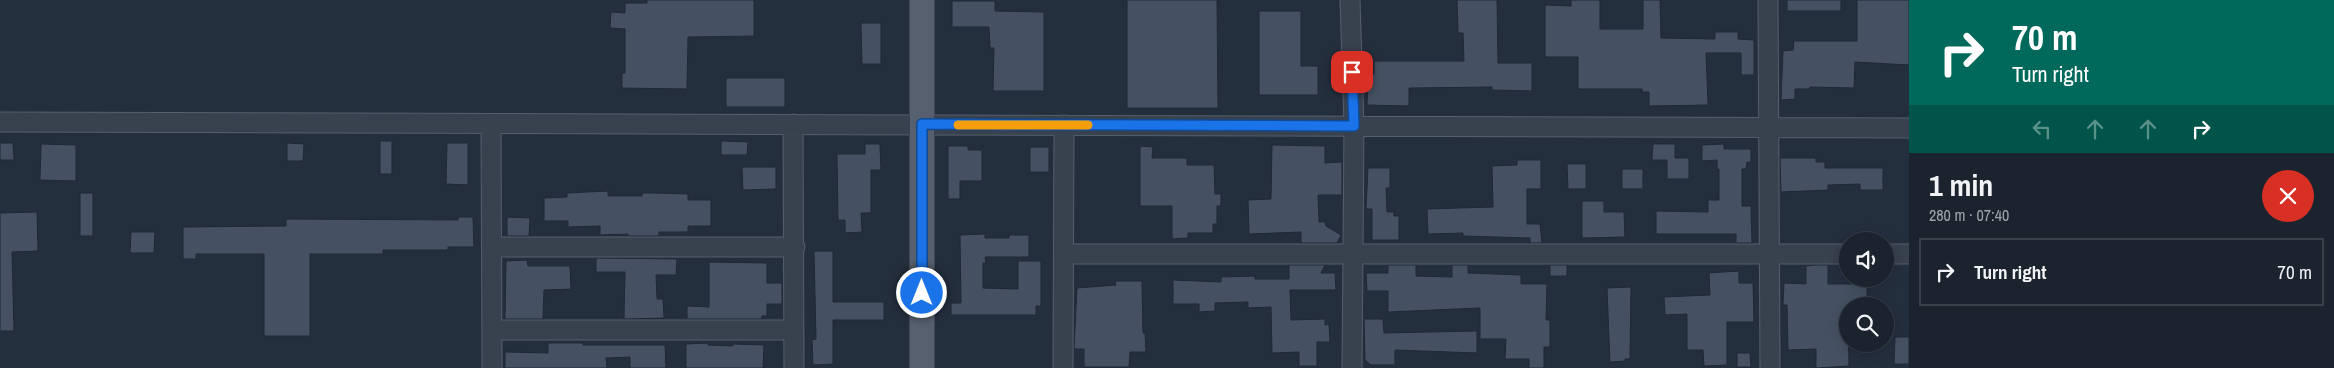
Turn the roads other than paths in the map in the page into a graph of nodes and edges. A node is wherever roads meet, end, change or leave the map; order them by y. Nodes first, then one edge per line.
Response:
1 (922, 0) edge
2 (1350, 0) edge
3 (1768, 0) edge
4 (0, 122) edge
5 (491, 124) junction
6 (793, 124) junction
7 (922, 124) junction
8 (1064, 125) junction
9 (1354, 126) junction
10 (1768, 126) junction
11 (1909, 128) edge
12 (493, 247) junction
13 (795, 247) junction
14 (1064, 254) junction
15 (1768, 254) junction
16 (1839, 254) edge
17 (1894, 254) edge
18 (1909, 254) edge
19 (1354, 255) junction
20 (492, 330) junction
21 (794, 330) junction
22 (492, 368) edge
23 (794, 368) edge
24 (922, 368) edge
25 (1063, 368) edge
26 (1352, 368) edge
27 (1770, 368) edge

1 - 7 main road
2 - 9 street
3 - 10 street
4 - 5 street
5 - 6 street
5 - 12 street
6 - 7 street
6 - 13 street
7 - 8 street
7 - 24 main road
8 - 9 street
8 - 14 street
9 - 10 street
9 - 19 street
10 - 11 street
10 - 15 street
12 - 13 street
12 - 20 street
13 - 21 street
14 - 19 street
14 - 25 street
15 - 16 street
15 - 19 street
15 - 27 street
17 - 18 street
19 - 26 street
20 - 21 street
20 - 22 street
21 - 23 street

